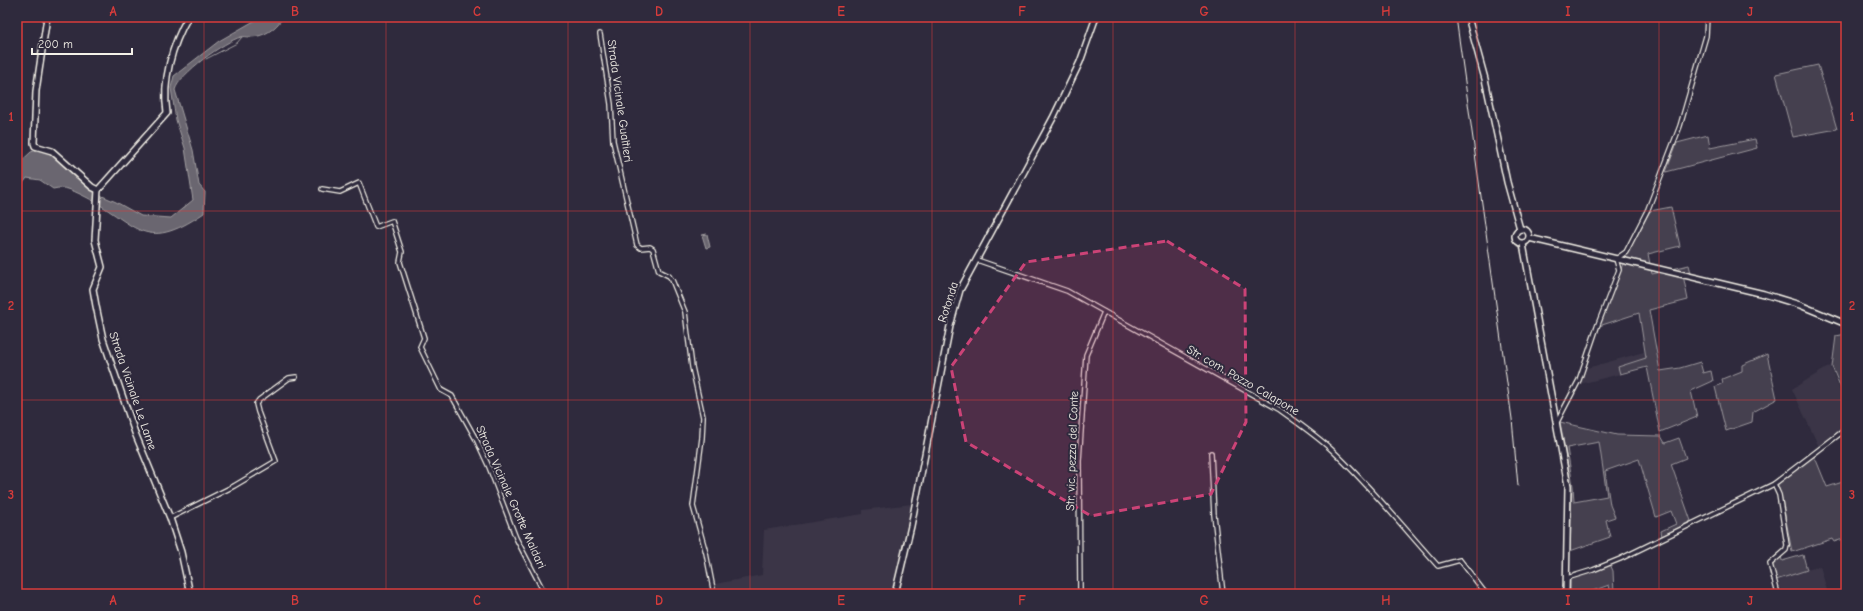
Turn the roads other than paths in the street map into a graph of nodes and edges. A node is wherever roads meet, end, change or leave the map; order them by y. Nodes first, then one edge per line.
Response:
1 (47, 17) edge
2 (188, 17) edge
3 (1096, 17) edge
4 (1468, 17) edge
5 (1707, 17) edge
6 (600, 34) dead end
7 (322, 189) dead end
8 (98, 190) junction
9 (1520, 229) junction
10 (1529, 238) junction
11 (1523, 244) junction
12 (1626, 252) junction
13 (1616, 259) junction
14 (977, 260) junction
15 (1630, 262) junction
16 (1104, 312) junction
17 (1846, 324) edge
18 (296, 376) dead end
19 (1556, 424) junction
20 (1846, 429) edge
21 (1211, 453) dead end
22 (1774, 484) junction
23 (170, 518) junction
24 (1567, 578) junction
25 (190, 594) edge
26 (545, 594) edge
27 (714, 594) edge
28 (895, 594) edge
29 (1080, 594) edge
30 (1223, 594) edge
31 (1486, 594) edge
32 (1566, 594) edge
33 (1778, 594) edge

1 - 8 main road
2 - 8 main road
3 - 14 main road, Rotonda
4 - 9 main road
5 - 12 street
6 - 27 street, Strada Vicinale Gualtieri
7 - 26 street, Strada Vicinale Grotte Maldari
8 - 23 main road, Strada Vicinale Le Lame
9 - 10 main road
9 - 11 main road
10 - 11 main road
10 - 13 main road
11 - 19 main road
12 - 13 street
12 - 15 street
13 - 15 main road
13 - 19 street
14 - 16 street, Str. com. Pozzo Calapone
14 - 28 main road, Rotonda
15 - 17 main road
16 - 29 street, Str. vic. pezza del Conte
16 - 31 street, Str. com. Pozzo Calapone
18 - 23 street
19 - 24 main road
20 - 22 street
21 - 30 street
22 - 24 street
22 - 33 street
23 - 25 main road, Strada Vicinale Le Lame
24 - 32 main road

